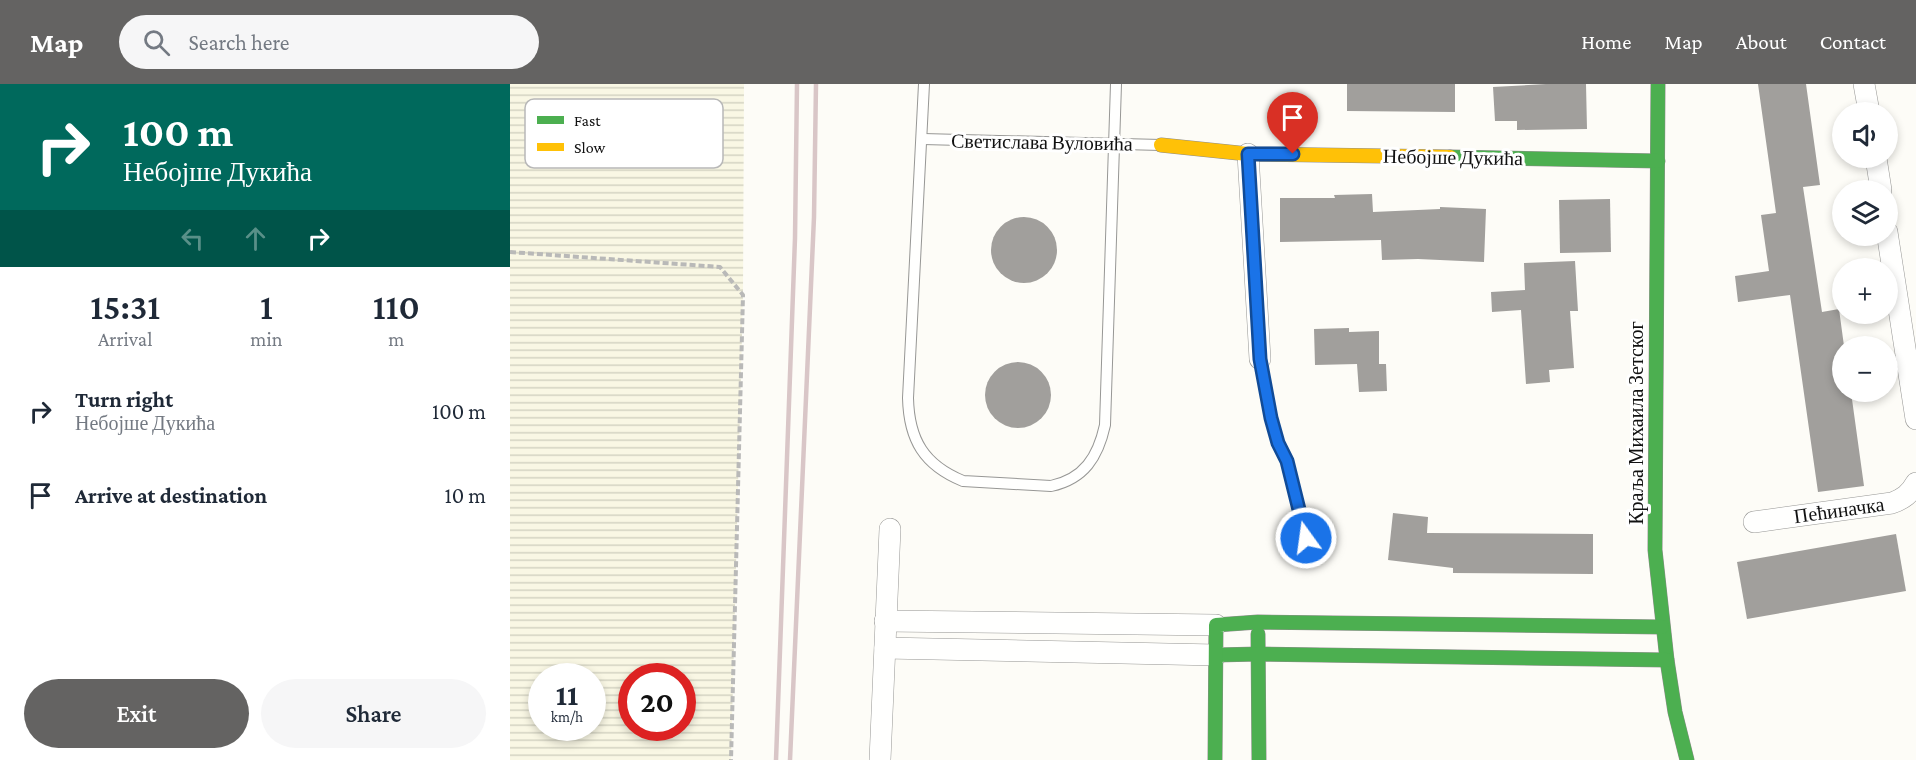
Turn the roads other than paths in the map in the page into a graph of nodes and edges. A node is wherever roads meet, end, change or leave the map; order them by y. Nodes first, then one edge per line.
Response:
1 (924, 84) edge
2 (1116, 84) edge
3 (1658, 84) edge
4 (1864, 84) edge
5 (1867, 102) edge
6 (923, 139) junction
7 (1115, 144) junction
8 (1161, 146) joint
9 (1248, 154) junction
10 (1658, 161) junction
11 (1889, 246) edge
12 (1260, 359) joint
13 (1916, 419) edge
14 (1916, 483) edge
15 (1754, 522) dead end
16 (890, 529) dead end
17 (1306, 538) dead end
18 (885, 621) junction
19 (1258, 622) junction
20 (1216, 625) junction
21 (1662, 627) junction
22 (885, 648) junction
23 (1259, 654) junction
24 (1216, 655) junction
25 (1667, 660) junction
26 (880, 760) edge
27 (1215, 760) edge
28 (1258, 760) edge
29 (1687, 760) edge

1 - 6 lane
2 - 7 lane
3 - 10 street, Краља Михаила Зетског
4 - 5 street
6 - 7 lane, Светислава Вуловића
6 - 7 lane
7 - 8 lane, Светислава Вуловића
8 - 9 street, Небојше Дукића
9 - 10 street, Небојше Дукића
9 - 12 street
10 - 21 street, Краља Михаила Зетског
11 - 13 street
12 - 17 lane
14 - 15 street, Пећиначка
16 - 18 street
18 - 20 street
18 - 22 street
19 - 20 street
19 - 21 street
19 - 23 street
20 - 24 street
21 - 25 street, Краља Михаила Зетског
22 - 24 street
22 - 26 street
23 - 24 street
23 - 25 street
23 - 28 street
24 - 27 street
25 - 29 street, Краља Михаила Зетског

